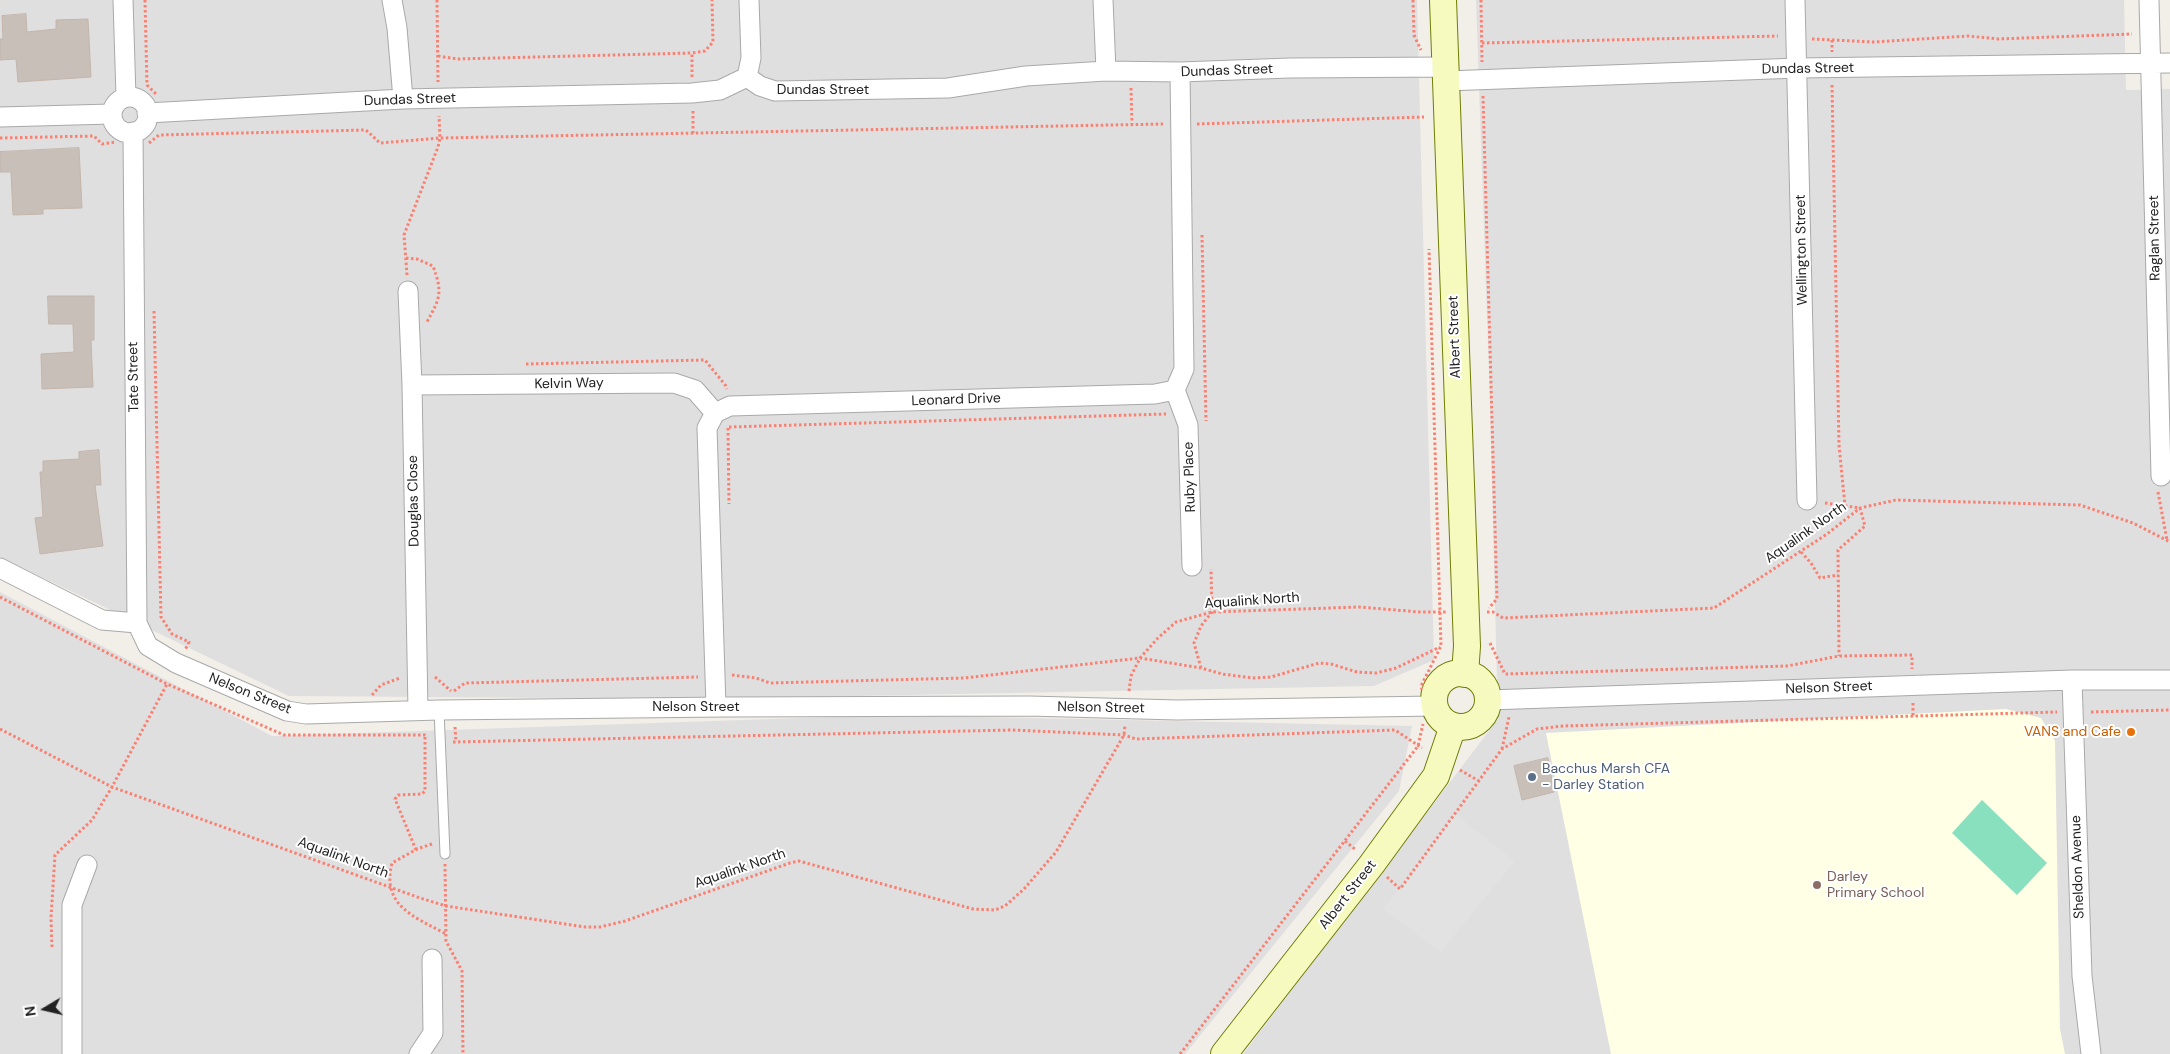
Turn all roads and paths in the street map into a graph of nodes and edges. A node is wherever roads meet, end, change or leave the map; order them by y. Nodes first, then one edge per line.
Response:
1 (123, 0) edge
2 (145, 0) edge
3 (392, 0) edge
4 (437, 0) edge
5 (712, 0) edge
6 (749, 0) edge
7 (1103, 0) edge
8 (1413, 0) edge
9 (1443, 0) edge
10 (1481, 0) edge
11 (1795, 0) edge
12 (2149, 0) edge
13 (2150, 33) junction
14 (1797, 39) junction
15 (1832, 40) junction
16 (1482, 43) junction
17 (692, 53) junction
18 (438, 56) junction
19 (2151, 63) junction
20 (2170, 63) edge
21 (1798, 68) junction
22 (1833, 68) junction
23 (1106, 71) junction
24 (1180, 72) junction
25 (1438, 72) junction
26 (1130, 73) junction
27 (748, 77) junction
28 (1483, 80) junction
29 (692, 93) junction
30 (126, 97) junction
31 (438, 98) junction
32 (403, 99) junction
33 (1424, 109) dead end
34 (153, 113) junction
35 (112, 114) junction
36 (1424, 116) junction
37 (0, 117) edge
38 (1132, 124) junction
39 (1180, 124) junction
40 (1200, 124) junction
41 (1425, 126) dead end
42 (693, 133) junction
43 (1200, 134) dead end
44 (159, 136) junction
45 (0, 138) edge
46 (132, 138) junction
47 (440, 138) junction
48 (151, 143) junction
49 (151, 153) dead end
50 (1202, 234) dead end
51 (1428, 245) dead end
52 (406, 258) junction
53 (408, 291) joint
54 (154, 311) dead end
55 (426, 325) dead end
56 (517, 364) dead end
57 (412, 385) junction
58 (1174, 390) junction
59 (722, 410) junction
60 (1206, 413) junction
61 (1184, 414) junction
62 (1206, 423) dead end
63 (728, 427) junction
64 (2161, 476) joint
65 (1807, 500) joint
66 (730, 506) dead end
67 (1845, 506) junction
68 (1860, 508) junction
69 (2169, 541) edge
70 (1801, 552) junction
71 (1201, 564) joint
72 (0, 568) edge
73 (1838, 575) junction
74 (1212, 612) junction
75 (1440, 612) junction
76 (1488, 612) junction
77 (1486, 621) dead end
78 (137, 623) junction
79 (1482, 642) junction
80 (1442, 646) junction
81 (1839, 656) junction
82 (1140, 658) junction
83 (176, 663) junction
84 (1201, 668) junction
85 (1465, 674) junction
86 (433, 675) dead end
87 (714, 676) junction
88 (2072, 680) junction
89 (2170, 680) edge
90 (1912, 686) junction
91 (1488, 700) junction
92 (1429, 706) junction
93 (716, 707) junction
94 (1127, 707) junction
95 (418, 710) junction
96 (438, 710) junction
97 (2170, 710) edge
98 (2072, 712) junction
99 (1913, 716) junction
100 (1453, 726) junction
101 (0, 728) edge
102 (425, 735) dead end
103 (1124, 735) junction
104 (456, 742) dead end
105 (1418, 746) junction
106 (1442, 760) junction
107 (1479, 782) junction
108 (112, 786) junction
109 (1345, 841) junction
110 (66, 842) dead end
111 (445, 844) junction
112 (416, 850) junction
113 (445, 854) joint
114 (87, 864) dead end
115 (1372, 864) junction
116 (390, 887) junction
117 (446, 906) junction
118 (446, 934) junction
119 (432, 959) dead end
120 (72, 1054) edge
121 (419, 1054) edge
122 (463, 1054) edge
123 (1180, 1054) edge
124 (1224, 1054) edge
125 (2091, 1054) edge

1 - 30 street
2 - 34 path
3 - 32 street
4 - 18 path
5 - 17 path
6 - 27 street
7 - 23 street
8 - 25 path
9 - 25 street, Albert Street
10 - 16 path
11 - 14 street, Wellington Street
12 - 13 street, Raglan Street
13 - 15 path
13 - 19 street, Raglan Street
14 - 15 path
14 - 16 path
14 - 21 street, Wellington Street
15 - 22 path
16 - 28 path
17 - 18 path
17 - 29 path
18 - 31 path
19 - 20 street, Dundas Street
19 - 22 street, Dundas Street
19 - 64 street, Raglan Street
21 - 22 street, Dundas Street
21 - 28 street, Dundas Street
21 - 65 street, Wellington Street
22 - 67 path
23 - 26 street, Dundas Street
23 - 27 street, Dundas Street
24 - 25 street, Dundas Street
24 - 26 street, Dundas Street
24 - 39 street
25 - 28 street, Dundas Street
25 - 79 street, Albert Street
26 - 38 path
27 - 29 street, Dundas Street
28 - 76 path
29 - 31 street, Dundas Street
29 - 42 path
30 - 34 street
30 - 35 street
31 - 32 street, Dundas Street
31 - 47 path
32 - 34 street, Dundas Street
33 - 36 path
34 - 44 path
34 - 46 street
35 - 37 street
35 - 46 street
36 - 40 path
36 - 41 path
38 - 39 path
38 - 42 path
39 - 40 path
39 - 58 street
40 - 43 path
42 - 47 path
44 - 47 path
44 - 48 path
45 - 46 path
46 - 48 path
46 - 78 street, Tate Street
47 - 52 path
48 - 49 path
50 - 60 path
51 - 75 path
52 - 53 path
52 - 55 path
53 - 57 street, Douglas Close
54 - 83 path
56 - 59 path
57 - 59 street, Kelvin Way
57 - 95 street, Douglas Close
58 - 59 street, Leonard Drive
58 - 61 street, Ruby Place
59 - 63 path
59 - 87 street
60 - 61 path
60 - 62 path
61 - 63 path
61 - 71 street, Ruby Place
63 - 66 path
64 - 69 path
65 - 67 path
67 - 68 path
68 - 69 path, Aqualink North
68 - 70 path, Aqualink North
68 - 73 path
70 - 73 path
70 - 76 path, Aqualink North
71 - 74 path
72 - 78 street
73 - 81 path
74 - 75 path, Aqualink North
74 - 82 path, Aqualink North
74 - 84 path
75 - 80 path
76 - 77 path
78 - 83 street, Nelson Street
79 - 80 path
79 - 81 path
79 - 85 street, Albert Street
80 - 84 path
80 - 92 path
81 - 90 path
82 - 84 path
82 - 87 path
82 - 94 path, Aqualink North
83 - 95 street, Nelson Street
83 - 108 path
85 - 91 street
85 - 92 street
86 - 87 path
87 - 93 street
88 - 89 street, Nelson Street
88 - 90 street, Nelson Street
88 - 98 street, Sheldon Avenue
90 - 91 street, Nelson Street
90 - 99 path
91 - 100 street
92 - 94 street, Nelson Street
92 - 100 street
92 - 105 path
93 - 94 street, Nelson Street
93 - 96 street, Nelson Street
94 - 103 path, Aqualink North
95 - 96 street, Nelson Street
96 - 111 lane
97 - 98 path
98 - 99 path
98 - 125 street, Sheldon Avenue
99 - 107 path
100 - 106 street, Albert Street
101 - 108 path, Aqualink North
102 - 112 path
103 - 104 path
103 - 105 path
103 - 117 path, Aqualink North
105 - 106 path
105 - 109 path
106 - 107 path
106 - 115 street, Albert Street
107 - 115 path
108 - 110 path
108 - 116 path, Aqualink North
109 - 115 path
109 - 123 path
111 - 112 path
111 - 113 lane
112 - 116 path
113 - 117 path
114 - 120 street
115 - 124 street, Albert Street
116 - 117 path, Aqualink North
116 - 118 path
117 - 118 path
118 - 122 path
119 - 121 street

